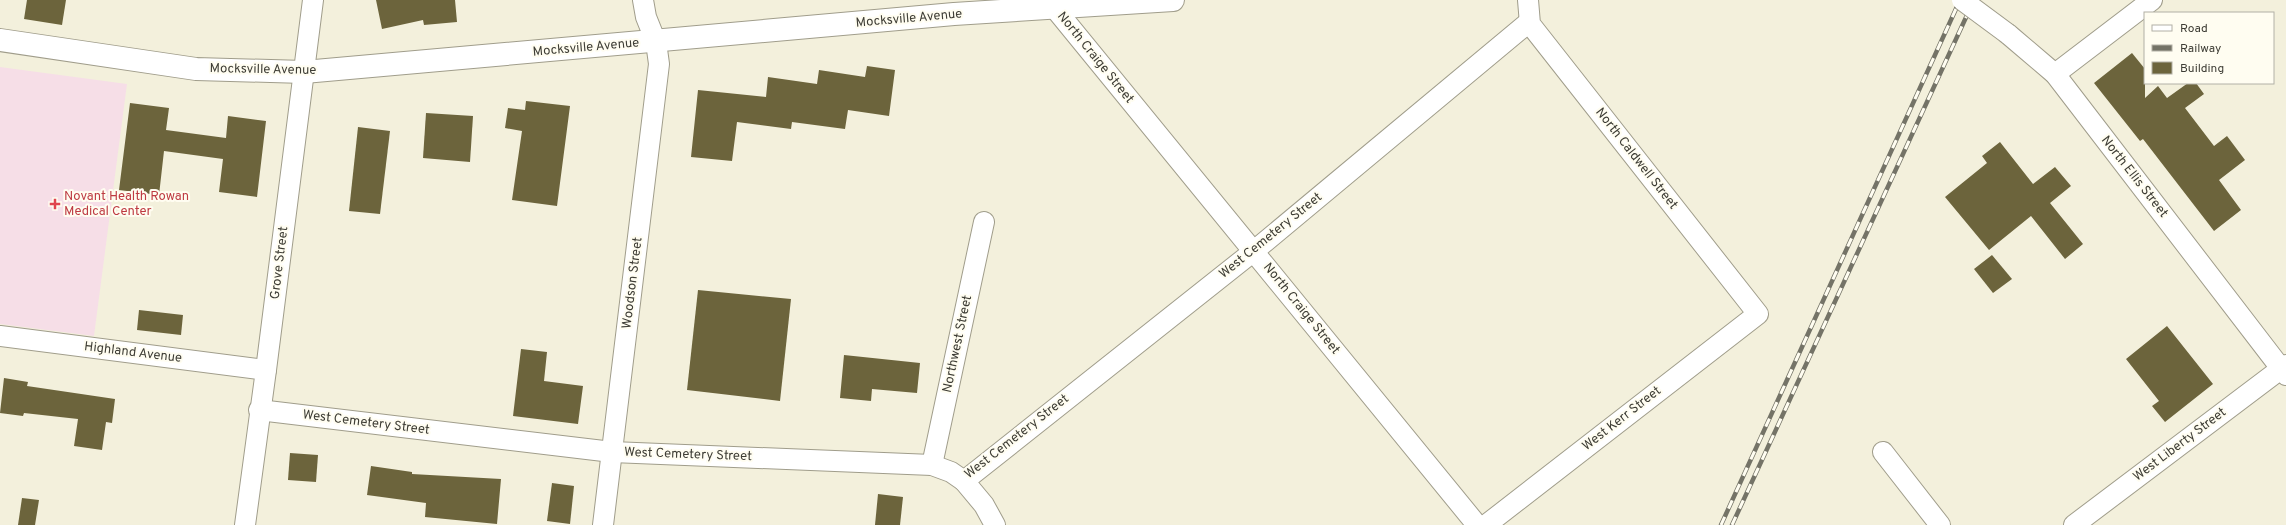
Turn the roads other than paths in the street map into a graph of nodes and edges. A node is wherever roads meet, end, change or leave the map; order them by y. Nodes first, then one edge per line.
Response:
1 (313, 0) edge
2 (643, 0) edge
3 (974, 0) edge
4 (1173, 0) edge
5 (1528, 0) edge
6 (1962, 0) edge
7 (2152, 0) edge
8 (1051, 4) edge
9 (954, 14) junction
10 (1529, 22) junction
11 (0, 40) edge
12 (656, 42) junction
13 (304, 72) junction
14 (2055, 74) junction
15 (984, 222) dead end
16 (1254, 251) junction
17 (1758, 314) joint
18 (0, 336) edge
19 (2284, 369) edge
20 (266, 370) junction
21 (259, 410) junction
22 (612, 452) junction
23 (1883, 452) dead end
24 (932, 465) junction
25 (964, 481) junction
26 (244, 525) edge
27 (603, 525) edge
28 (995, 525) edge
29 (1476, 525) edge
30 (1486, 525) edge
31 (1940, 525) edge
32 (2074, 525) edge

1 - 13 street, Grove Street
2 - 12 street, Woodson Street
3 - 9 street
4 - 8 street, Mocksville Avenue
5 - 10 street
6 - 14 street, North Ellis Street, bridge
7 - 14 street
8 - 9 street, Mocksville Avenue
8 - 16 street, North Craige Street
9 - 12 street, Mocksville Avenue
10 - 16 street, West Cemetery Street
10 - 17 street, North Caldwell Street
11 - 13 street, Mocksville Avenue
12 - 13 street, Mocksville Avenue
12 - 22 street, Woodson Street
13 - 20 street, Grove Street
14 - 19 street, North Ellis Street
15 - 24 street, Northwest Street
16 - 25 street, West Cemetery Street
16 - 29 street, North Craige Street
17 - 30 street, West Kerr Street
18 - 20 street, Highland Avenue
19 - 32 street, West Liberty Street
20 - 21 street, Grove Street
21 - 22 street, West Cemetery Street
21 - 26 street, Grove Street
22 - 24 street, West Cemetery Street
22 - 27 street, Woodson Street
23 - 31 street
24 - 25 street, West Cemetery Street
25 - 28 street

